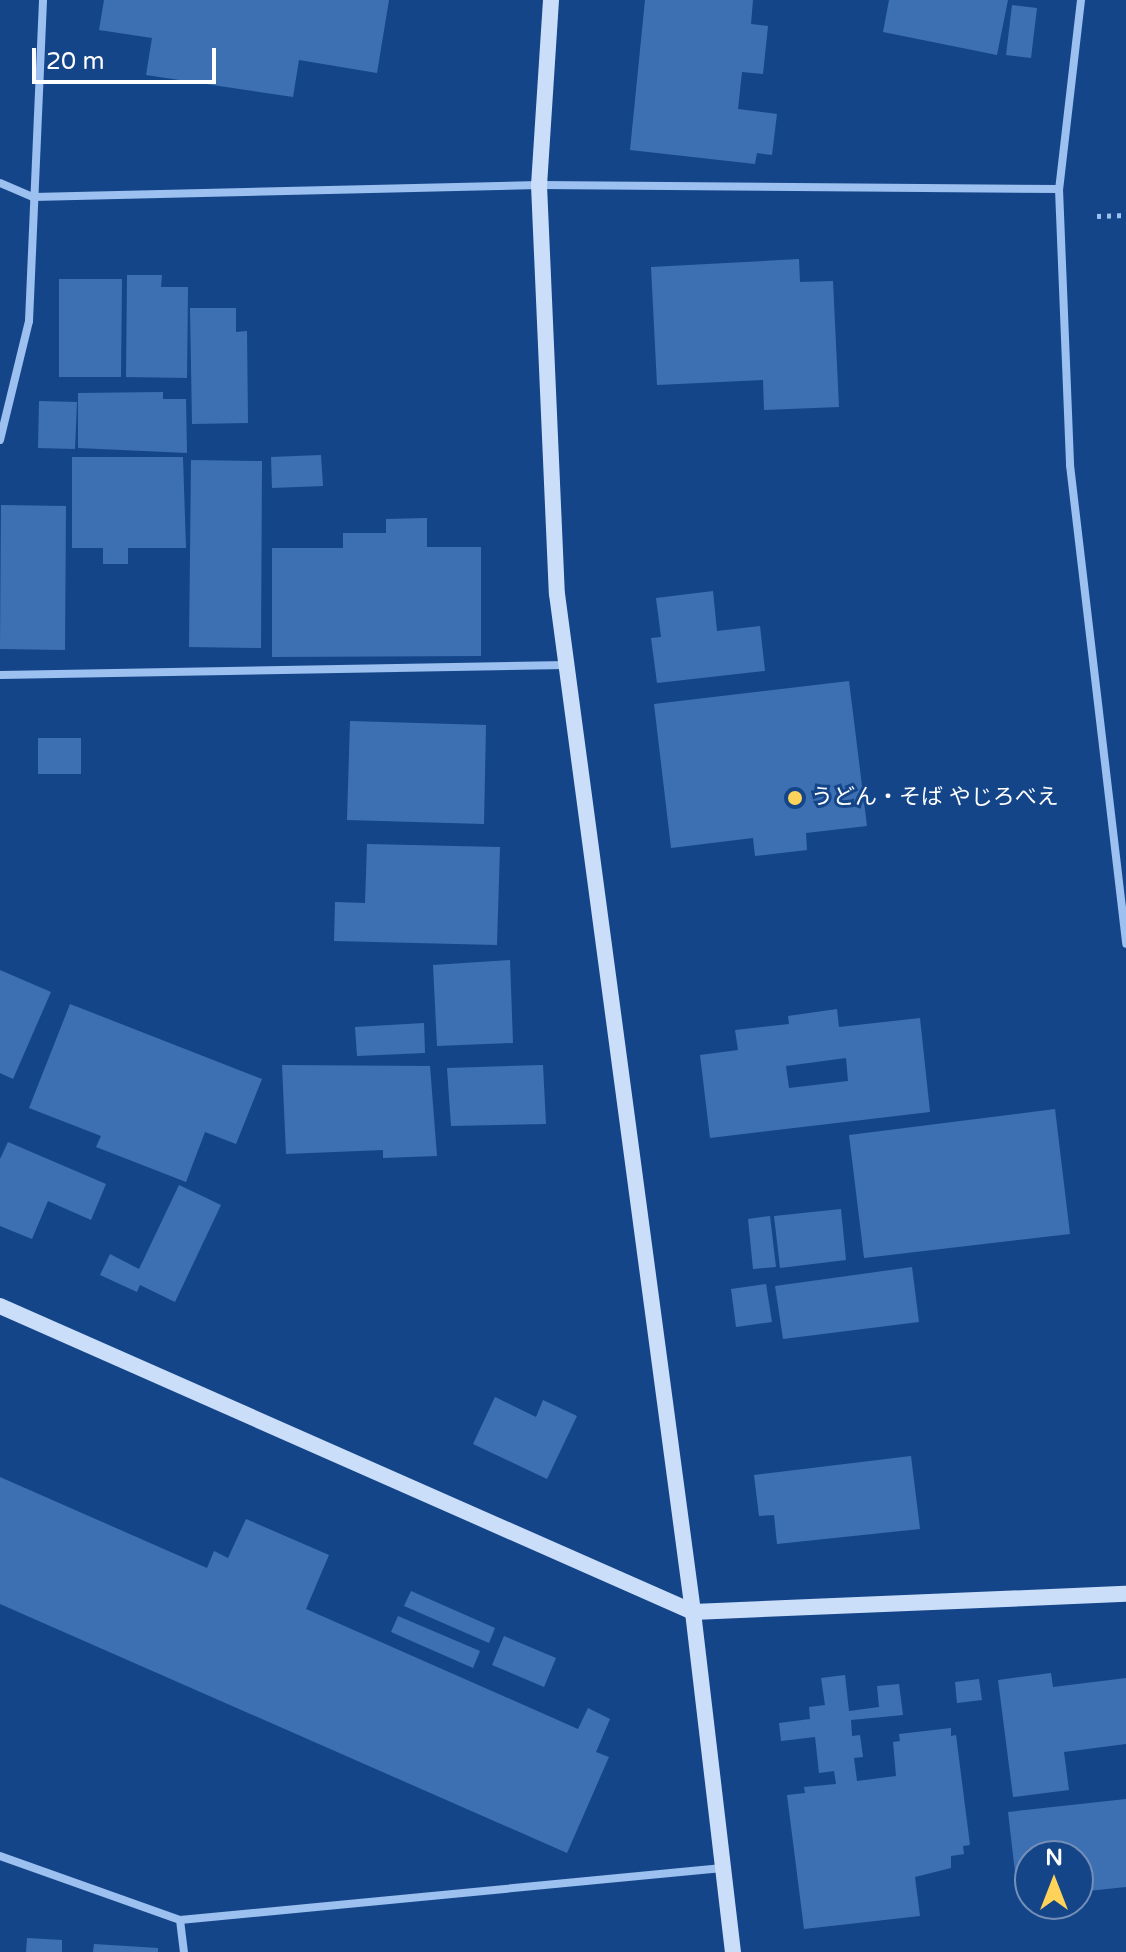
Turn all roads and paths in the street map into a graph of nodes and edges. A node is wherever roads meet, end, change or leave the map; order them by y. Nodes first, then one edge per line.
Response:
1 (43, 0) edge
2 (551, 0) edge
3 (1081, 0) edge
4 (0, 183) edge
5 (539, 185) junction
6 (1059, 189) junction
7 (33, 197) junction
8 (0, 440) edge
9 (566, 665) junction
10 (0, 675) edge
11 (1126, 944) edge
12 (0, 1306) edge
13 (1126, 1594) edge
14 (693, 1612) junction
15 (0, 1856) edge
16 (723, 1868) junction
17 (180, 1920) junction
18 (184, 1952) edge
19 (733, 1952) edge

1 - 7 street
2 - 5 street
3 - 6 street
4 - 7 street
5 - 6 street
5 - 7 street
5 - 9 street
6 - 11 street
7 - 8 street
9 - 10 street
9 - 14 street
12 - 14 street
13 - 14 street
14 - 16 street
15 - 17 street
16 - 17 street
16 - 19 street
17 - 18 street

